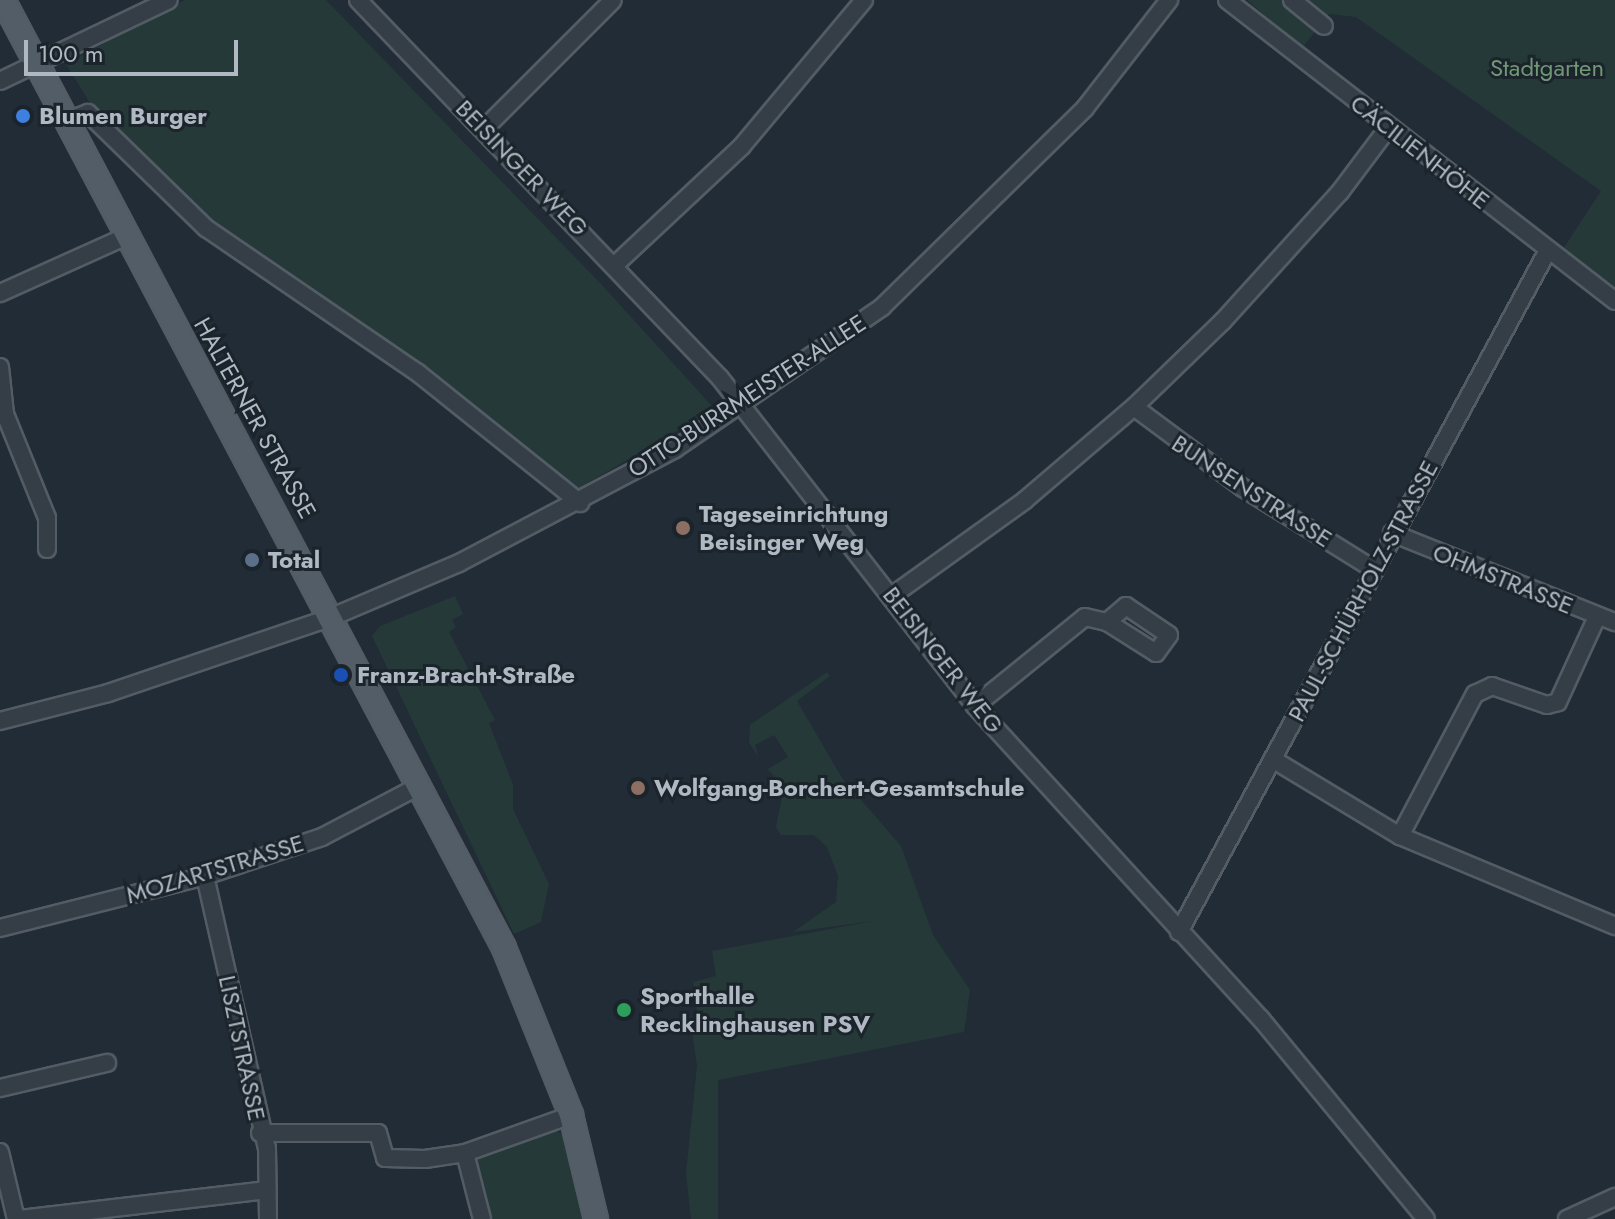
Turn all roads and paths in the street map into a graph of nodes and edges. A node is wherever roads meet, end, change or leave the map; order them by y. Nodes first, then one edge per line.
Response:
1 (3, 0) edge
2 (169, 0) edge
3 (358, 0) edge
4 (613, 0) edge
5 (864, 0) edge
6 (1169, 0) edge
7 (1227, 0) edge
8 (1292, 0) edge
9 (1324, 26) dead end
10 (39, 66) junction
11 (0, 81) edge
12 (67, 121) junction
13 (1388, 128) junction
14 (484, 129) junction
15 (127, 236) junction
16 (1548, 250) junction
17 (616, 264) junction
18 (0, 293) edge
19 (1615, 301) edge
20 (0, 367) edge
21 (742, 406) junction
22 (1134, 407) junction
23 (580, 503) junction
24 (1392, 533) junction
25 (47, 549) dead end
26 (1373, 569) junction
27 (893, 595) junction
28 (332, 617) junction
29 (1597, 617) junction
30 (1107, 622) dead end
31 (1615, 622) edge
32 (975, 706) junction
33 (0, 721) edge
34 (1274, 760) junction
35 (421, 785) junction
36 (1400, 836) junction
37 (205, 876) junction
38 (1615, 926) edge
39 (0, 928) edge
40 (1179, 932) junction
41 (107, 1063) dead end
42 (0, 1088) edge
43 (571, 1115) junction
44 (260, 1133) junction
45 (0, 1152) edge
46 (465, 1153) junction
47 (267, 1190) junction
48 (1615, 1197) edge
49 (18, 1219) edge
50 (268, 1219) edge
51 (482, 1219) edge
52 (596, 1219) edge
53 (1426, 1219) edge
54 (1567, 1219) edge

1 - 10 main road, HALTERNER STRASSE
2 - 10 street
3 - 14 street, BEISINGER WEG
4 - 14 street
5 - 17 street
6 - 21 street, OTTO-BURRMEISTER-ALLEE
7 - 13 street, CÄCILIENHÖHE
8 - 9 street
10 - 11 street
10 - 12 main road, HALTERNER STRASSE
12 - 15 main road, HALTERNER STRASSE
12 - 23 street
13 - 16 street, CÄCILIENHÖHE
13 - 22 street
14 - 17 street, BEISINGER WEG
15 - 18 street
15 - 28 main road, HALTERNER STRASSE
16 - 19 street, CÄCILIENHÖHE
16 - 24 street, PAUL-SCHÜRHOLZ-STRASSE
17 - 21 street, BEISINGER WEG
20 - 25 street
21 - 23 street, OTTO-BURRMEISTER-ALLEE
21 - 27 street, BEISINGER WEG
22 - 26 street, BUNSENSTRASSE
22 - 27 street
23 - 28 street, OTTO-BURRMEISTER-ALLEE
24 - 26 street, PAUL-SCHÜRHOLZ-STRASSE
24 - 29 street, OHMSTRASSE
26 - 34 street, PAUL-SCHÜRHOLZ-STRASSE
27 - 32 street, BEISINGER WEG
28 - 33 street
28 - 35 main road, HALTERNER STRASSE
29 - 31 street, OHMSTRASSE
29 - 36 street
30 - 32 street
32 - 40 street, BEISINGER WEG
34 - 36 street
34 - 40 street, PAUL-SCHÜRHOLZ-STRASSE
35 - 37 street, MOZARTSTRASSE
35 - 43 main road, HALTERNER STRASSE
36 - 38 street
37 - 39 street, MOZARTSTRASSE
37 - 44 street, LISZTSTRASSE
40 - 53 street, BEISINGER WEG
41 - 42 street
43 - 46 street
43 - 52 main road, HALTERNER STRASSE
44 - 46 street
44 - 47 street, LISZTSTRASSE
45 - 49 street
46 - 51 street
47 - 49 street
47 - 50 street, LISZTSTRASSE
48 - 54 street

